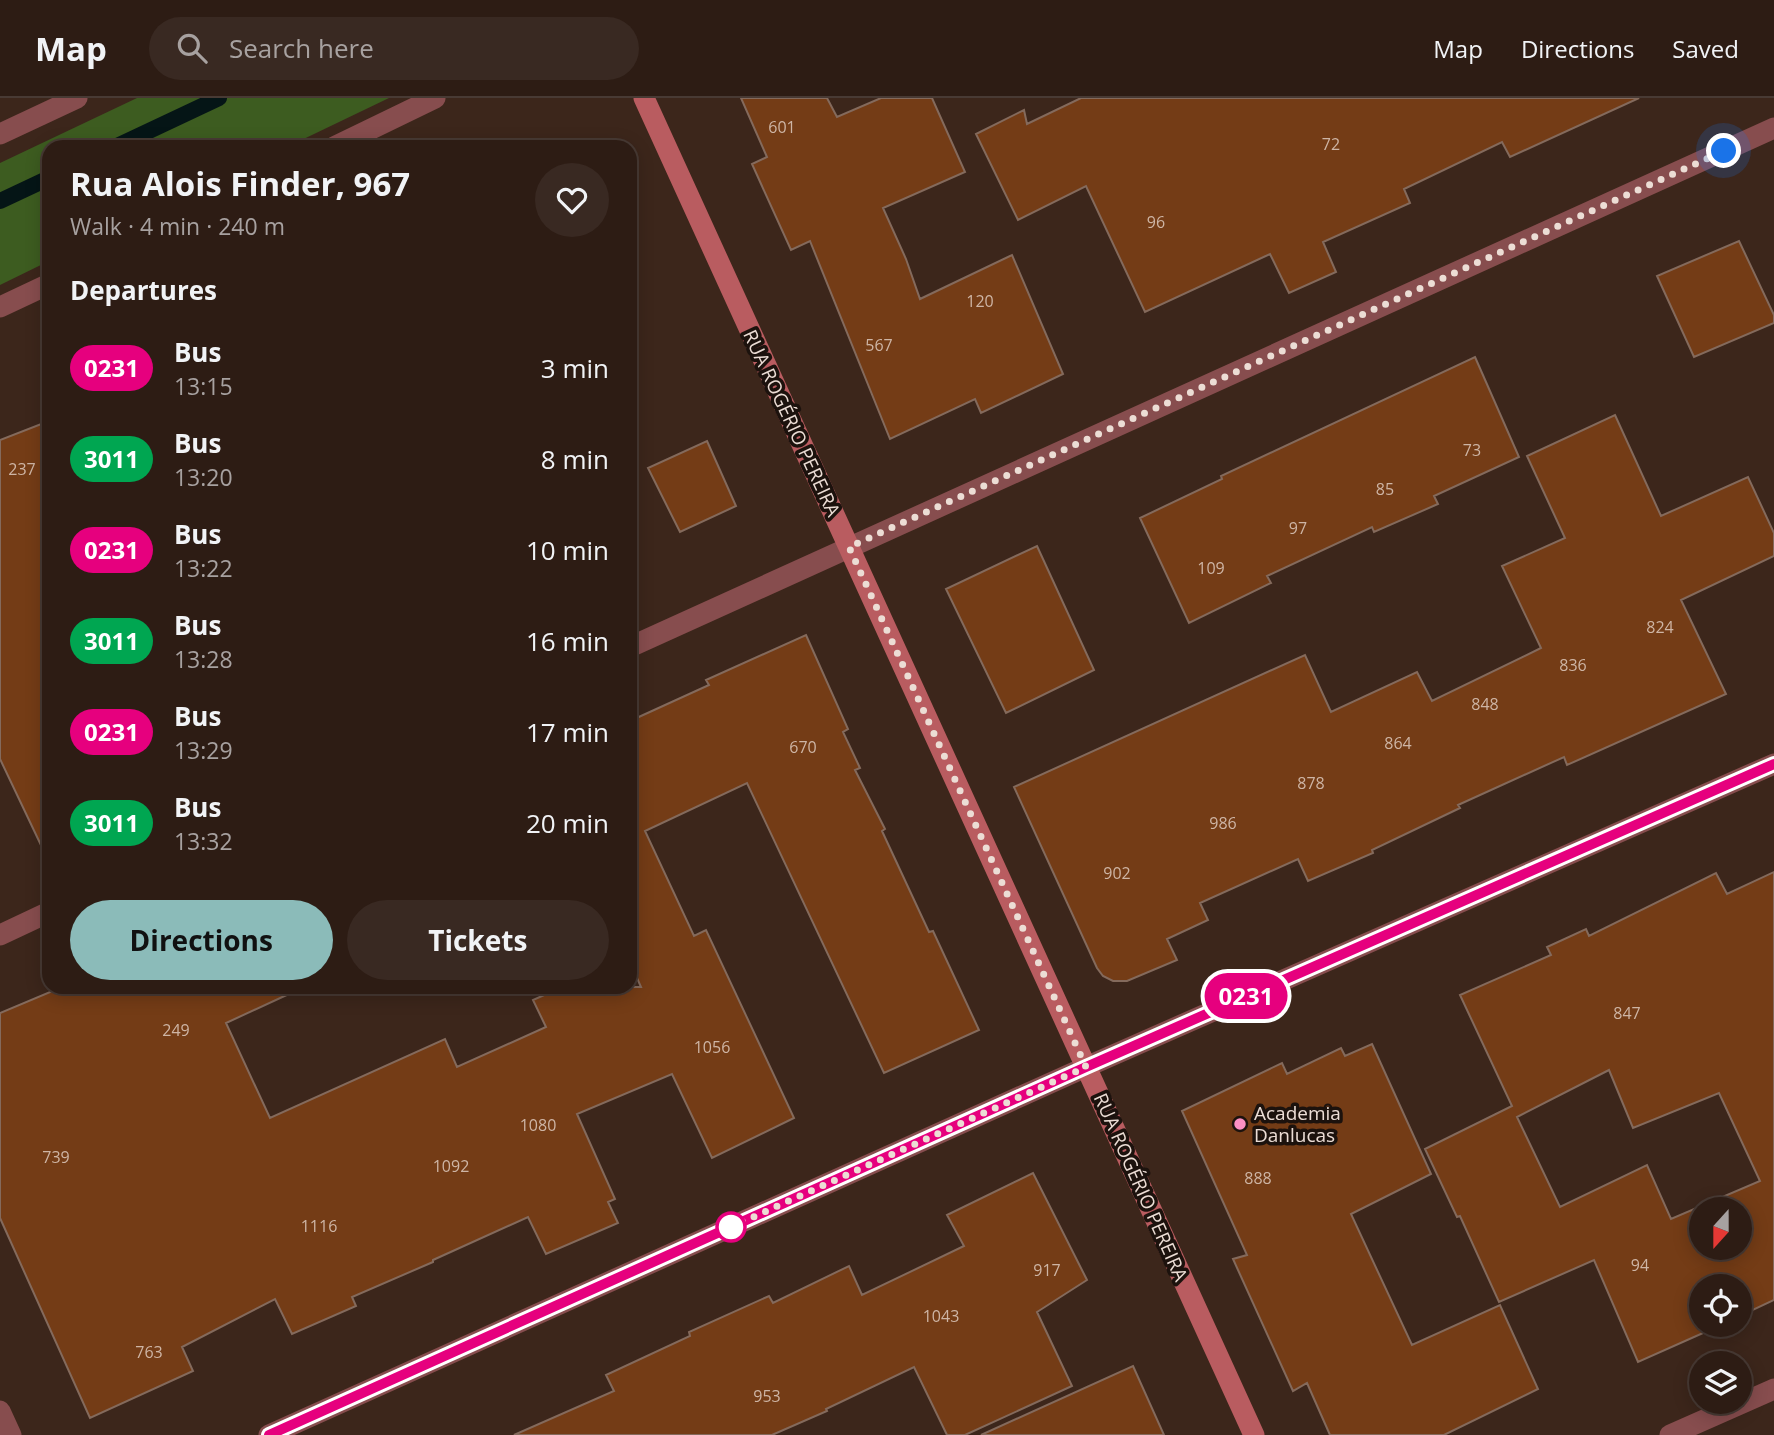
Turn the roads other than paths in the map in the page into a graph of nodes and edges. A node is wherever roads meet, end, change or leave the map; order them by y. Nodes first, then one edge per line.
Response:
1 (77, 98) edge
2 (435, 98) edge
3 (644, 98) edge
4 (1774, 128) edge
5 (0, 134) edge
6 (348, 140) edge
7 (42, 287) edge
8 (0, 307) edge
9 (849, 547) junction
10 (637, 644) edge
11 (1774, 764) edge
12 (42, 915) edge
13 (0, 934) edge
14 (1086, 1067) junction
15 (1774, 1389) edge
16 (0, 1411) edge
17 (11, 1435) edge
18 (269, 1435) edge
19 (1254, 1435) edge
20 (1670, 1435) edge

1 - 5 street
2 - 6 street
3 - 9 street, RUA ROGÉRIO PEREIRA
4 - 9 street
7 - 8 street
9 - 10 street
9 - 14 street, RUA ROGÉRIO PEREIRA
11 - 14 street
12 - 13 street
14 - 18 street
14 - 19 street, RUA ROGÉRIO PEREIRA
15 - 20 street
16 - 17 street

